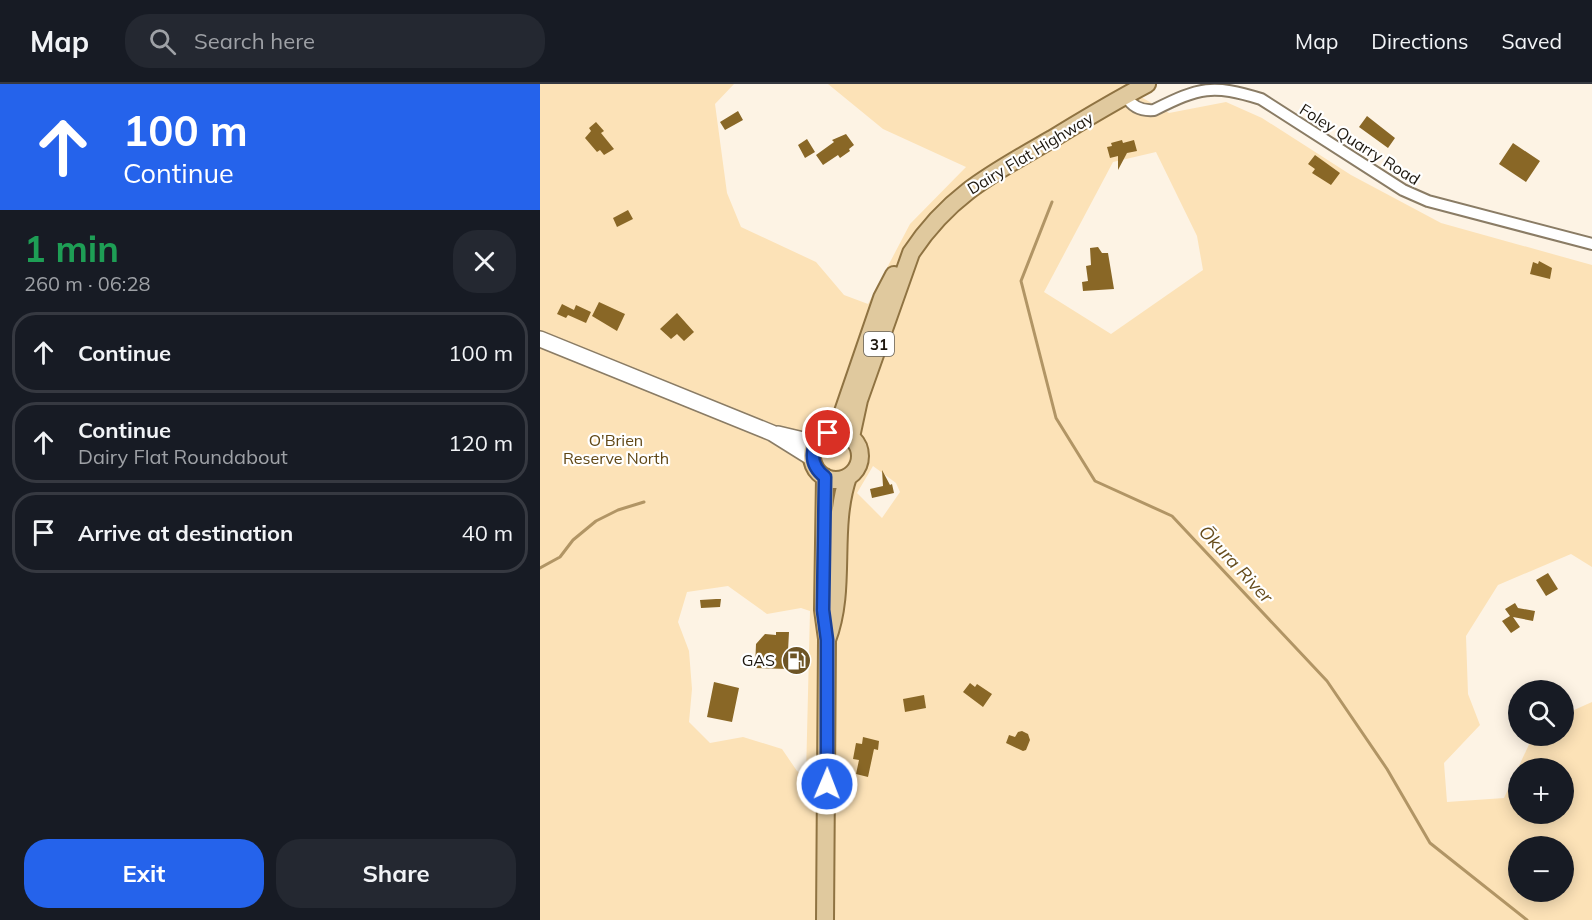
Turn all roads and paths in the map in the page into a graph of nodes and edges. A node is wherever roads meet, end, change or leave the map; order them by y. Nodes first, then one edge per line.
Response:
1 (1147, 84) edge
2 (1126, 96) junction
3 (1592, 244) edge
4 (540, 339) edge
5 (843, 434) junction
6 (814, 450) junction
7 (825, 477) junction
8 (848, 477) junction
9 (827, 640) junction
10 (825, 920) edge

1 - 2 main road, Dairy Flat Highway
2 - 3 street, Foley Quarry Road
2 - 5 main road, Dairy Flat Highway
4 - 6 main road
5 - 6 main road
5 - 8 main road
6 - 7 main road
7 - 8 main road
7 - 9 main road
8 - 9 main road
9 - 10 main road

